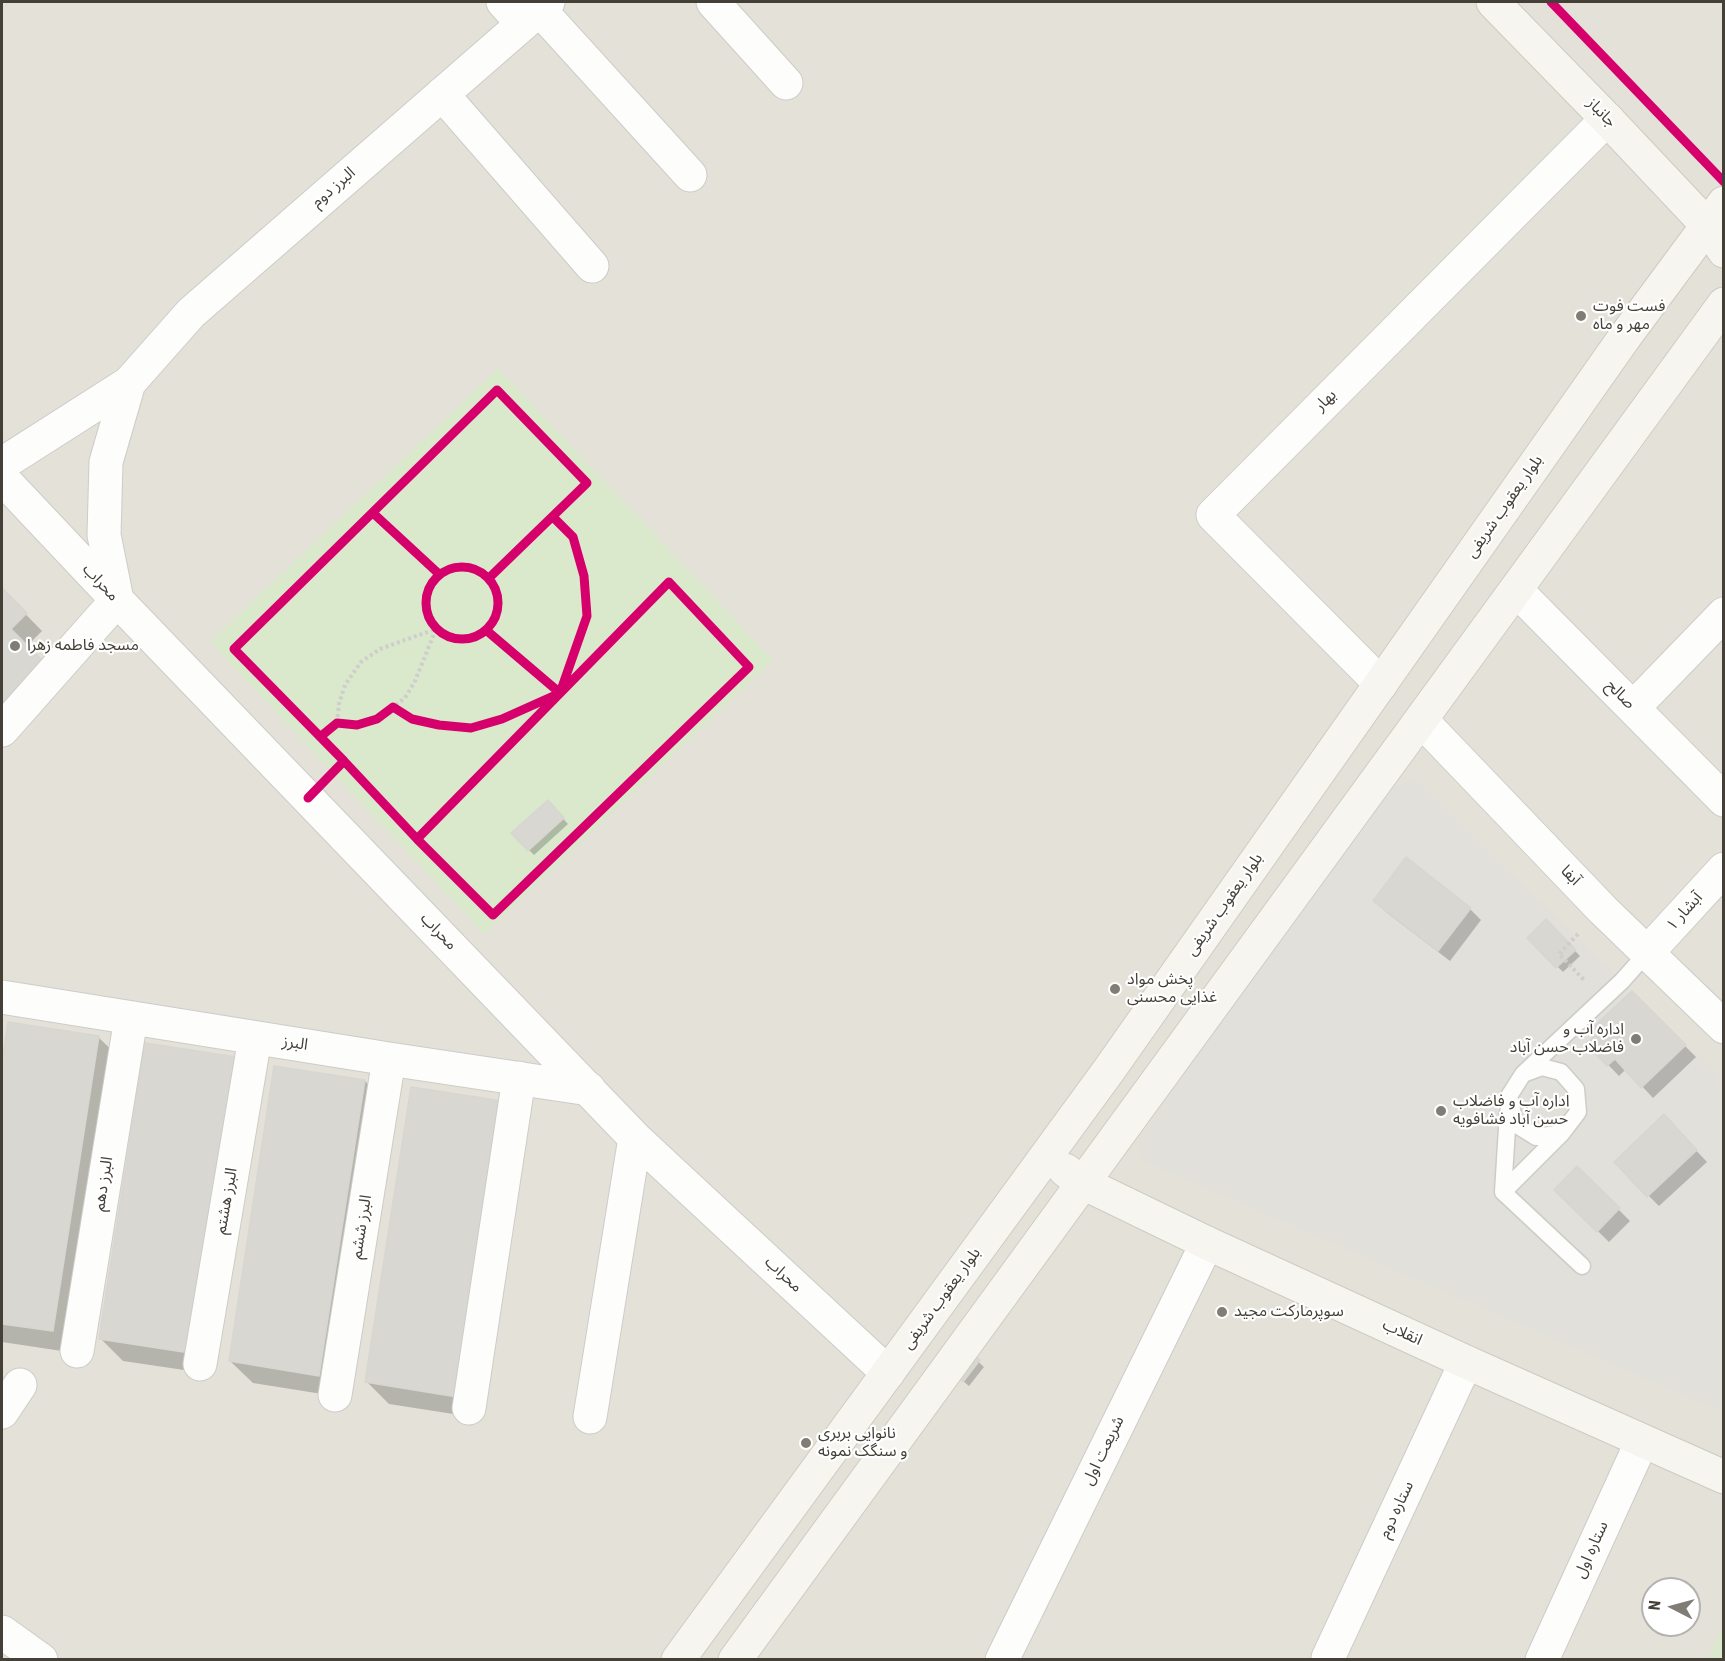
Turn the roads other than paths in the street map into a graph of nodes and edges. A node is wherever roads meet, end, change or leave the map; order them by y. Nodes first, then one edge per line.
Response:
1 (713, 2) edge
2 (1493, 2) edge
3 (528, 9) edge
4 (786, 83) dead end
5 (442, 94) junction
6 (1607, 119) junction
7 (690, 175) dead end
8 (1718, 226) edge
9 (592, 266) dead end
10 (1724, 304) edge
11 (129, 383) junction
12 (2, 464) edge
13 (2, 478) edge
14 (1516, 590) junction
15 (117, 600) junction
16 (1724, 615) edge
17 (1381, 684) junction
18 (1633, 708) junction
19 (1421, 720) junction
20 (2, 730) edge
21 (1724, 800) edge
22 (1724, 869) edge
23 (1647, 954) junction
24 (2, 997) edge
25 (131, 1018) junction
26 (1724, 1027) edge
27 (255, 1038) junction
28 (1552, 1047) junction
29 (389, 1059) junction
30 (1561, 1072) junction
31 (1522, 1074) junction
32 (519, 1078) junction
33 (589, 1089) junction
34 (1509, 1096) junction
35 (1562, 1133) junction
36 (635, 1138) junction
37 (1046, 1156) junction
38 (1083, 1183) junction
39 (1503, 1192) junction
40 (1207, 1243) junction
41 (1582, 1266) dead end
42 (77, 1351) dead end
43 (1466, 1362) junction
44 (200, 1364) dead end
45 (888, 1373) junction
46 (20, 1385) dead end
47 (335, 1395) dead end
48 (925, 1400) junction
49 (469, 1408) dead end
50 (2, 1412) edge
51 (590, 1417) dead end
52 (1642, 1441) junction
53 (1724, 1477) edge
54 (2, 1632) edge
55 (1328, 1658) dead end
56 (41, 1659) edge
57 (678, 1659) edge
58 (735, 1659) edge
59 (1002, 1659) edge
60 (1542, 1659) edge

1 - 4 street
2 - 6 main road, جانباز
3 - 5 street, البرز دوم
3 - 7 street
5 - 9 street
5 - 11 street, البرز دوم
6 - 8 main road, جانباز
6 - 17 street, بهار
8 - 17 main road, بلوار یعقوب شریفی
10 - 14 main road
11 - 12 street
11 - 15 street
13 - 15 street, محراب
14 - 18 street, صالح
14 - 19 main road
15 - 20 street
15 - 33 street, محراب
16 - 18 street
17 - 37 main road, بلوار یعقوب شریفی
18 - 21 street, صالح
19 - 23 street, آبفا
19 - 38 main road
22 - 23 street, آبشار ۱
23 - 26 street, آبفا
23 - 28 lane
24 - 25 street, البرز
25 - 27 street, البرز
25 - 42 street, البرز دهم
27 - 29 street, البرز
27 - 44 street, البرز هشتم
28 - 30 lane
28 - 31 lane
29 - 32 street, البرز
29 - 47 street, البرز ششم
30 - 31 lane
30 - 35 lane
31 - 34 lane
32 - 33 street, البرز
32 - 49 street
33 - 36 street, محراب
34 - 35 lane
34 - 39 lane
35 - 39 lane
36 - 45 street, محراب
36 - 51 street
37 - 38 main road, انقلاب
37 - 45 main road, بلوار یعقوب شریفی
38 - 40 main road, انقلاب
38 - 48 main road
39 - 41 lane
40 - 43 main road, انقلاب
40 - 59 street, شریعت اول
43 - 52 main road, انقلاب
43 - 55 street, ستاره دوم
45 - 48 main road
45 - 57 main road, بلوار یعقوب شریفی
46 - 50 street
48 - 58 main road
52 - 53 main road, انقلاب
52 - 60 street, ستاره اول
54 - 56 street

